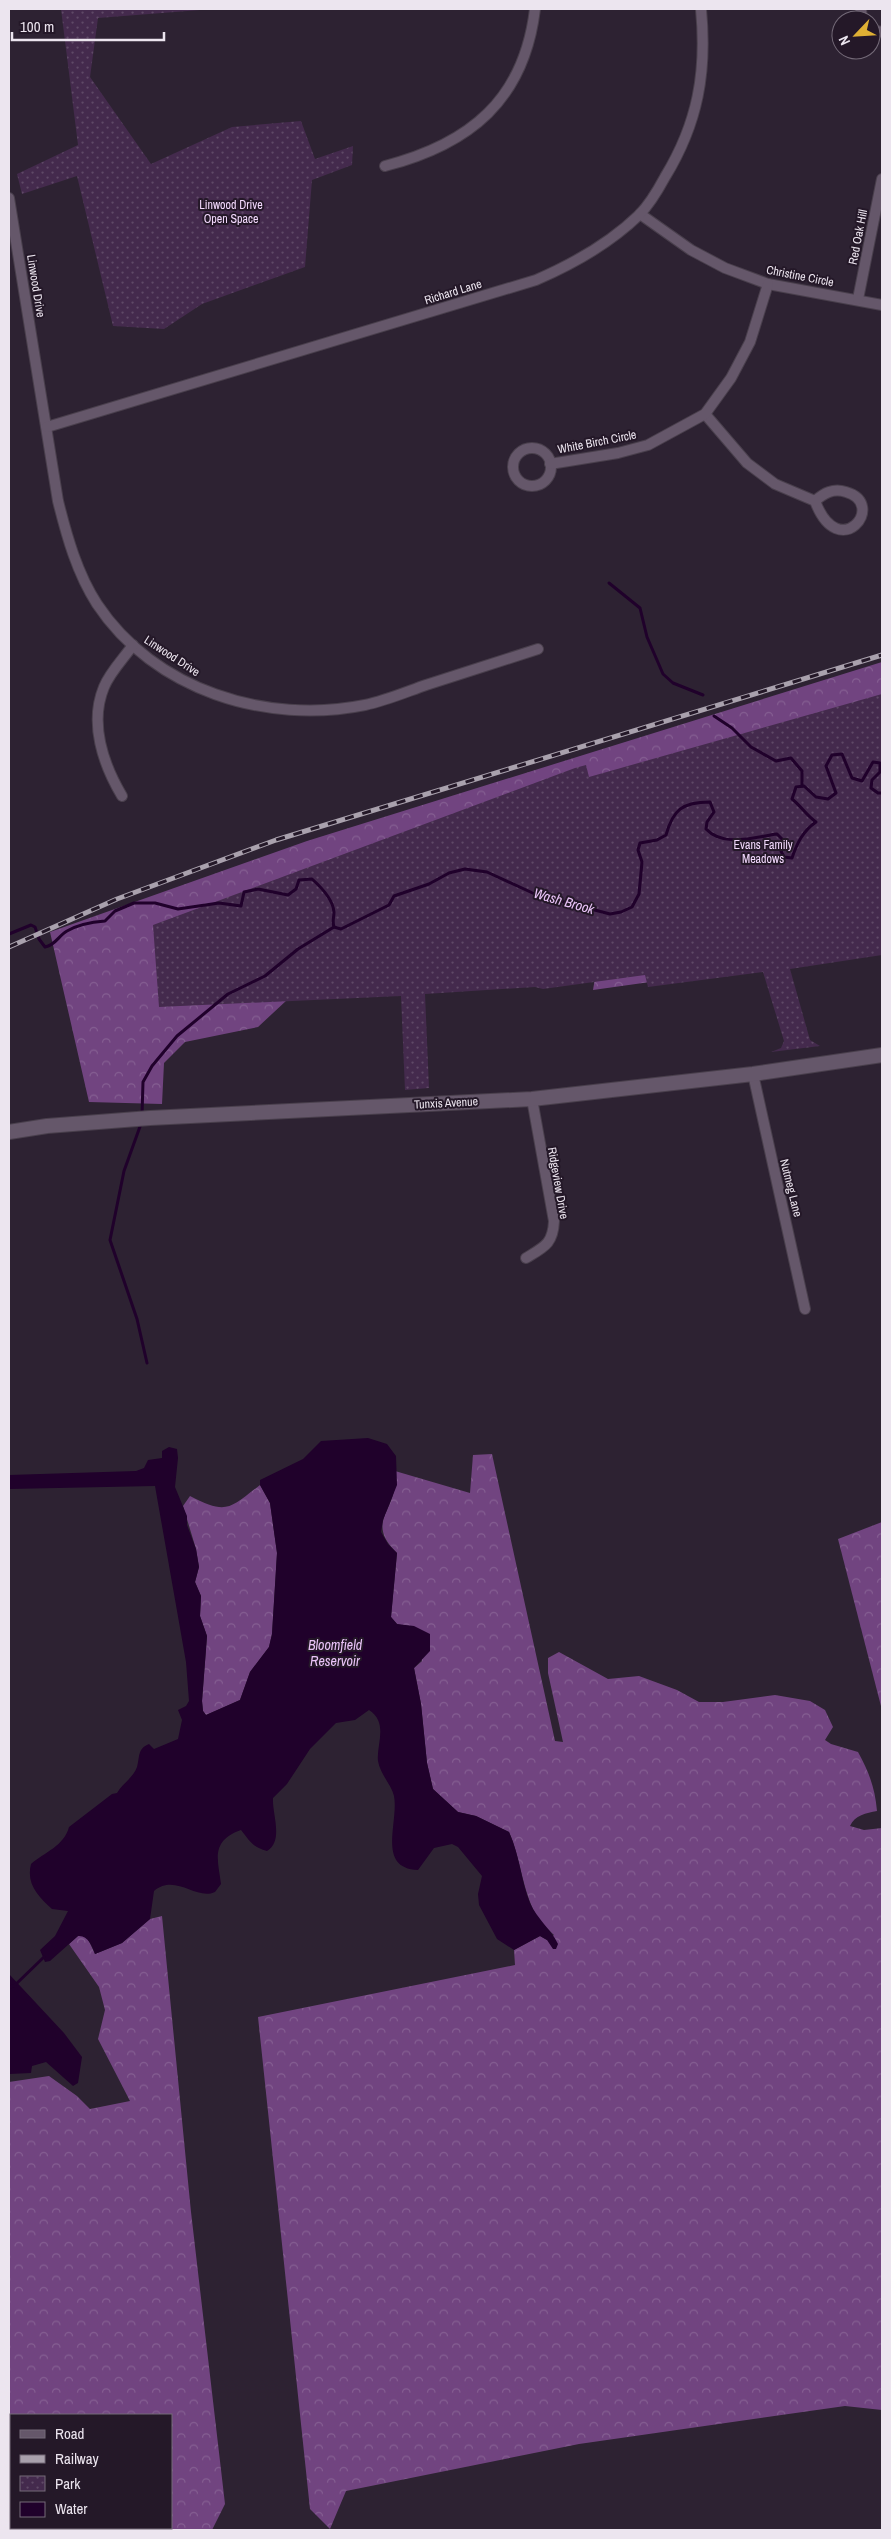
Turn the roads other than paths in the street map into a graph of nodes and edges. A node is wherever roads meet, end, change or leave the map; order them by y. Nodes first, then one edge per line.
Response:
1 (535, 9) edge
2 (701, 9) edge
3 (385, 166) dead end
4 (882, 179) edge
5 (9, 198) edge
6 (640, 214) junction
7 (768, 284) junction
8 (858, 300) junction
9 (882, 304) edge
10 (705, 414) junction
11 (47, 427) junction
12 (550, 464) dead end
13 (815, 501) junction
14 (133, 646) junction
15 (538, 649) dead end
16 (122, 796) dead end
17 (882, 1055) edge
18 (753, 1074) junction
19 (532, 1099) junction
20 (9, 1132) edge
21 (526, 1258) dead end
22 (805, 1308) dead end

1 - 3 street
2 - 6 street, Richard Lane
4 - 8 street, Red Oak Hill
5 - 11 street, Linwood Drive
6 - 7 street, Christine Circle
6 - 11 street, Richard Lane
7 - 8 street, Christine Circle
7 - 10 street, White Birch Circle
8 - 9 street, Christine Circle
10 - 12 street, White Birch Circle
10 - 13 street
11 - 14 street, Linwood Drive
13 - 13 street
14 - 15 street, Linwood Drive
14 - 16 street
17 - 18 main road, Tunxis Avenue
18 - 19 main road, Tunxis Avenue
18 - 22 street, Nutmeg Lane
19 - 20 main road, Tunxis Avenue
19 - 21 street, Ridgeview Drive

